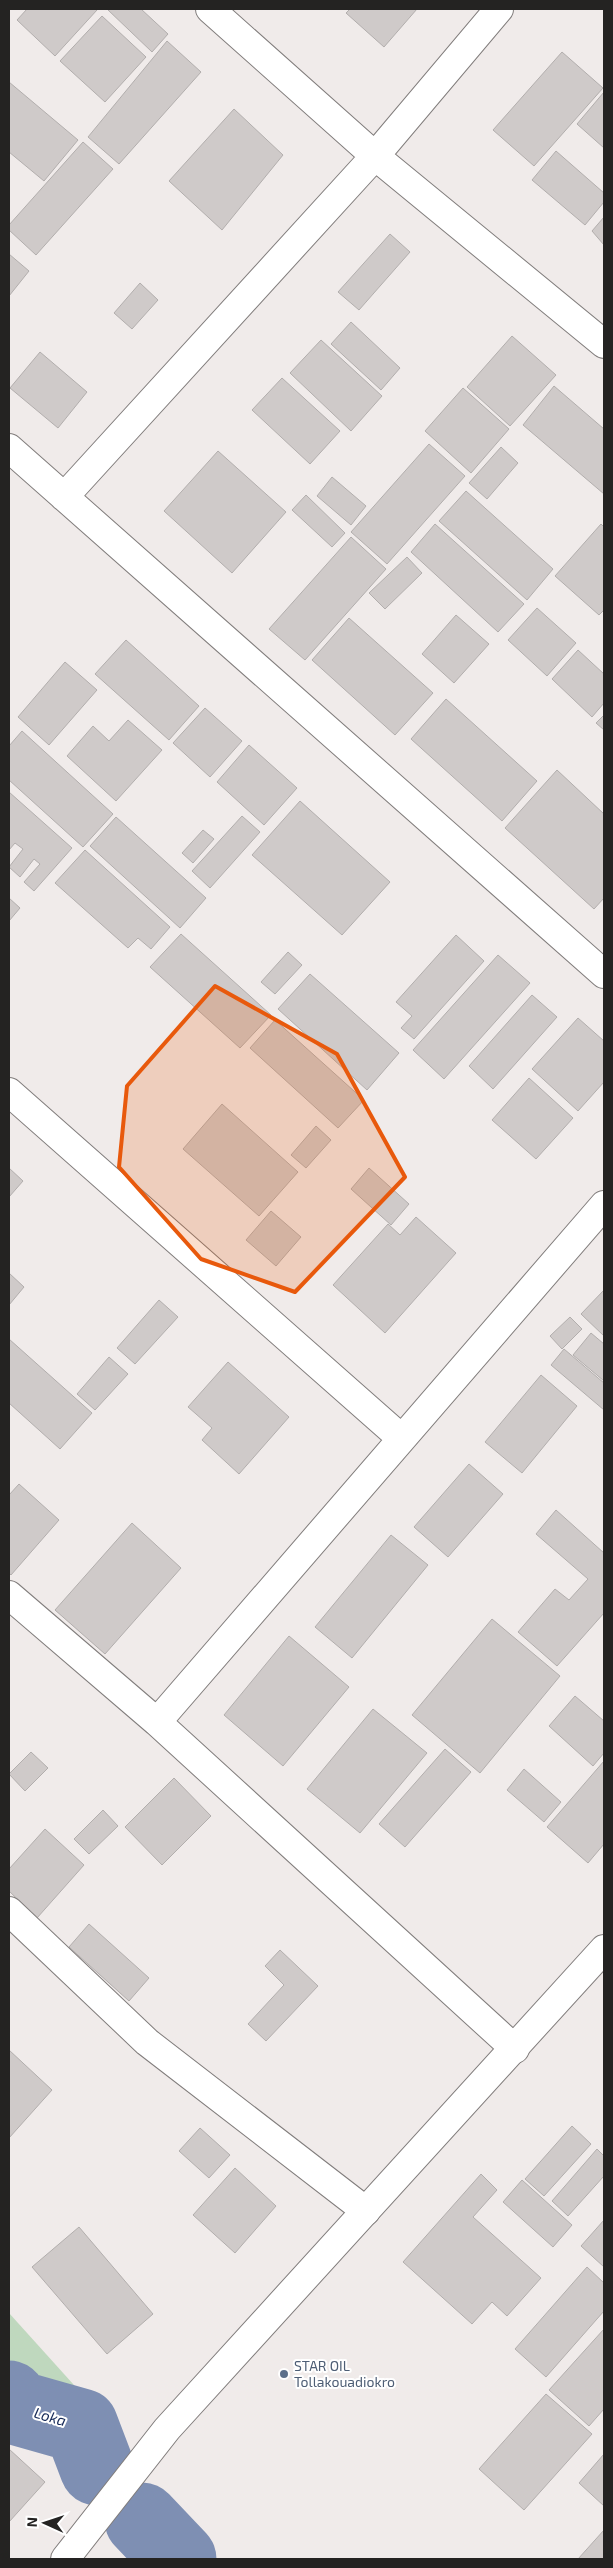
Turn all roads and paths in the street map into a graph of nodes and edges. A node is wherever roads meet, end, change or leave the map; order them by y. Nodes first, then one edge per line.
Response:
1 (210, 9) edge
2 (499, 9) edge
3 (376, 156) junction
4 (604, 344) edge
5 (9, 448) edge
6 (64, 497) junction
7 (604, 974) edge
8 (9, 1092) edge
9 (604, 1205) edge
10 (401, 1438) junction
11 (9, 1595) edge
12 (157, 1722) junction
13 (9, 1911) edge
14 (604, 1949) edge
15 (514, 2049) junction
16 (366, 2211) junction
17 (65, 2559) edge

1 - 3 street
2 - 3 street
3 - 4 street
3 - 6 street
5 - 6 street
6 - 7 street
8 - 10 street
9 - 10 street
10 - 12 street
11 - 12 street
12 - 15 street
13 - 16 street
14 - 15 street
15 - 16 street
16 - 17 street

